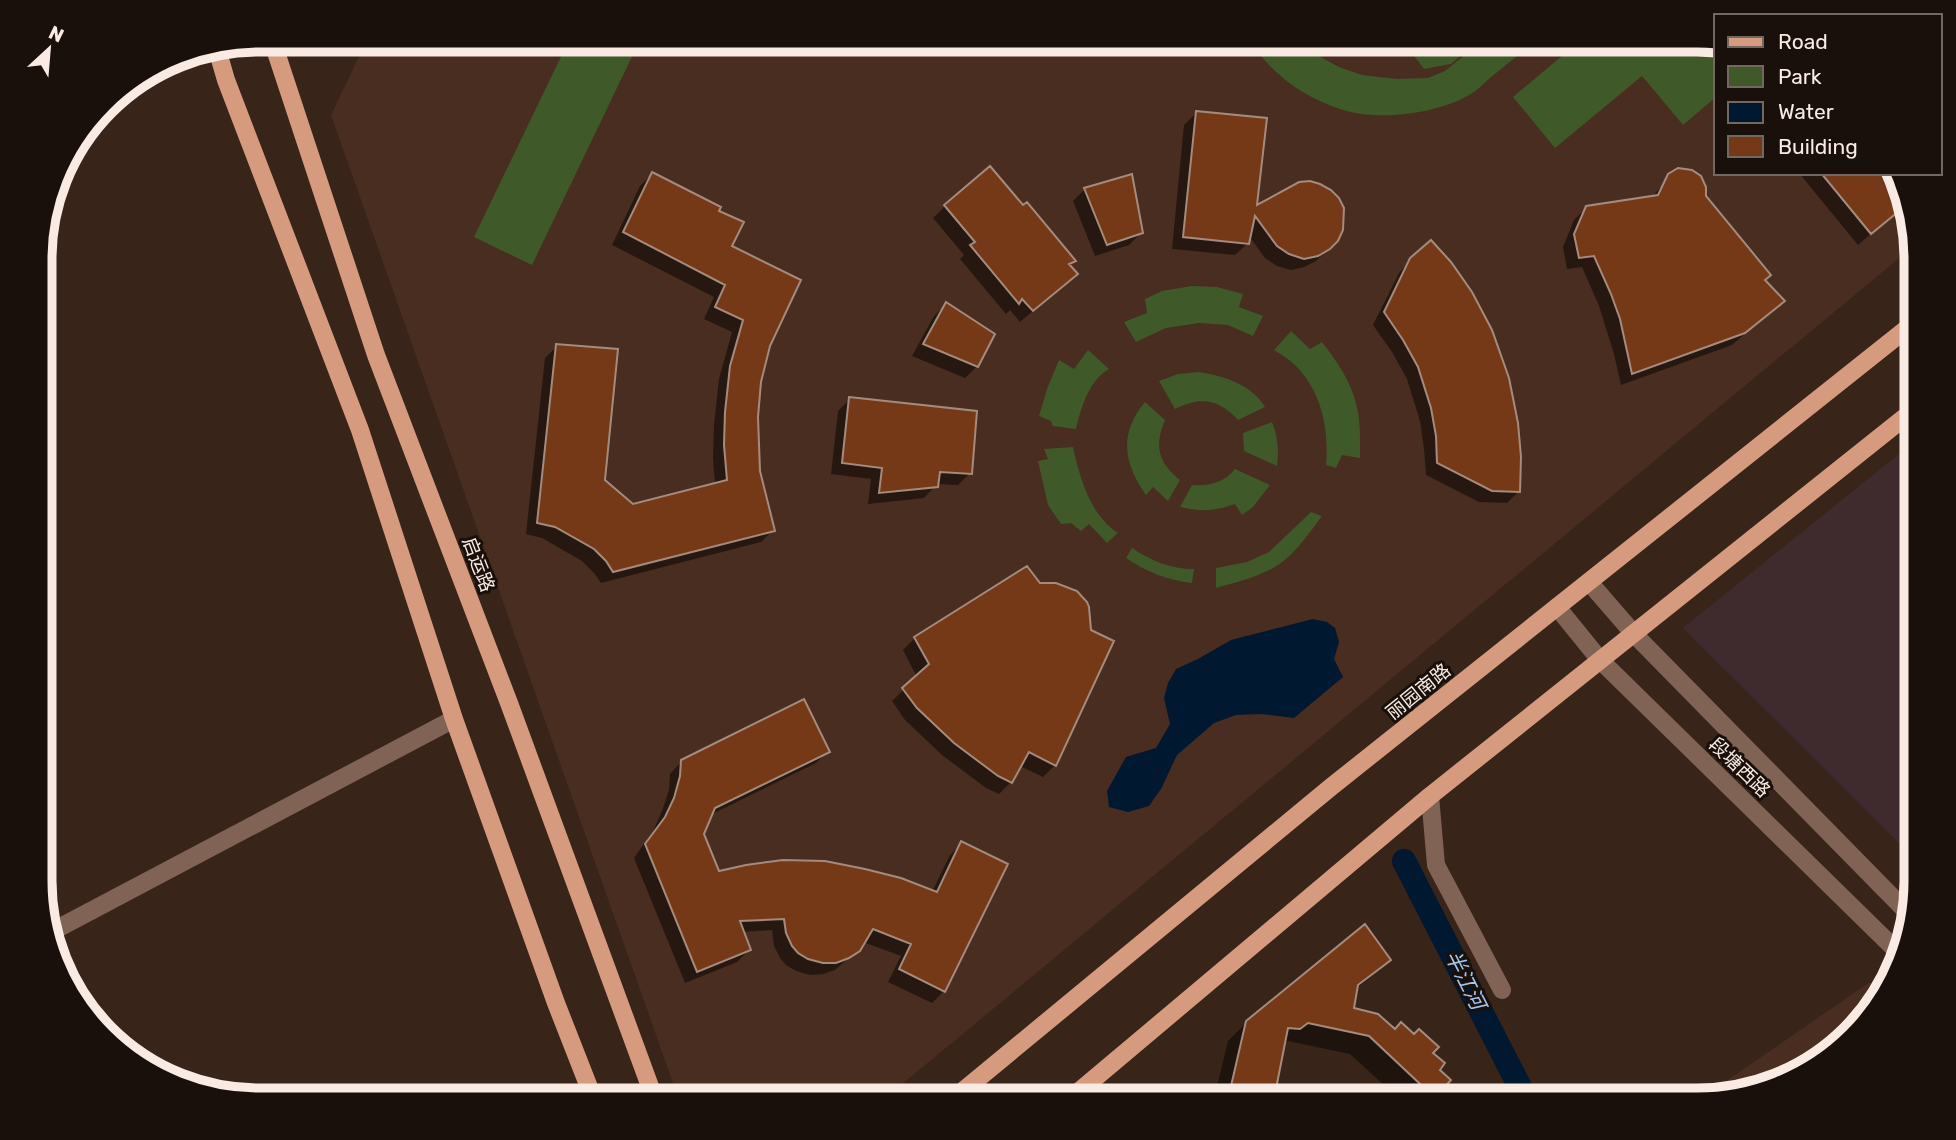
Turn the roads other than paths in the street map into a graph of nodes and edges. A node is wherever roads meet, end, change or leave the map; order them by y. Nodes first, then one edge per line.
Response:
1 (276, 53) edge
2 (219, 56) edge
3 (1903, 332) edge
4 (1903, 419) edge
5 (1589, 582) junction
6 (1557, 607) junction
7 (1634, 634) junction
8 (1600, 660) junction
9 (454, 719) junction
10 (1430, 796) junction
11 (1902, 906) edge
12 (59, 928) edge
13 (1892, 946) edge
14 (1502, 990) dead end
15 (1085, 1087) edge
16 (589, 1088) edge
17 (650, 1088) edge
18 (967, 1088) edge

1 - 17 main road, 启运路
2 - 9 main road
3 - 5 main road, 丽园南路
4 - 7 main road
5 - 6 main road, 丽园南路
5 - 7 street, 段塘西路
6 - 8 street, 段塘西路
6 - 18 main road, 丽园南路
7 - 8 main road
7 - 11 street, 段塘西路
8 - 10 main road
8 - 13 street, 段塘西路
9 - 12 street
9 - 16 main road
10 - 14 street
10 - 15 main road

